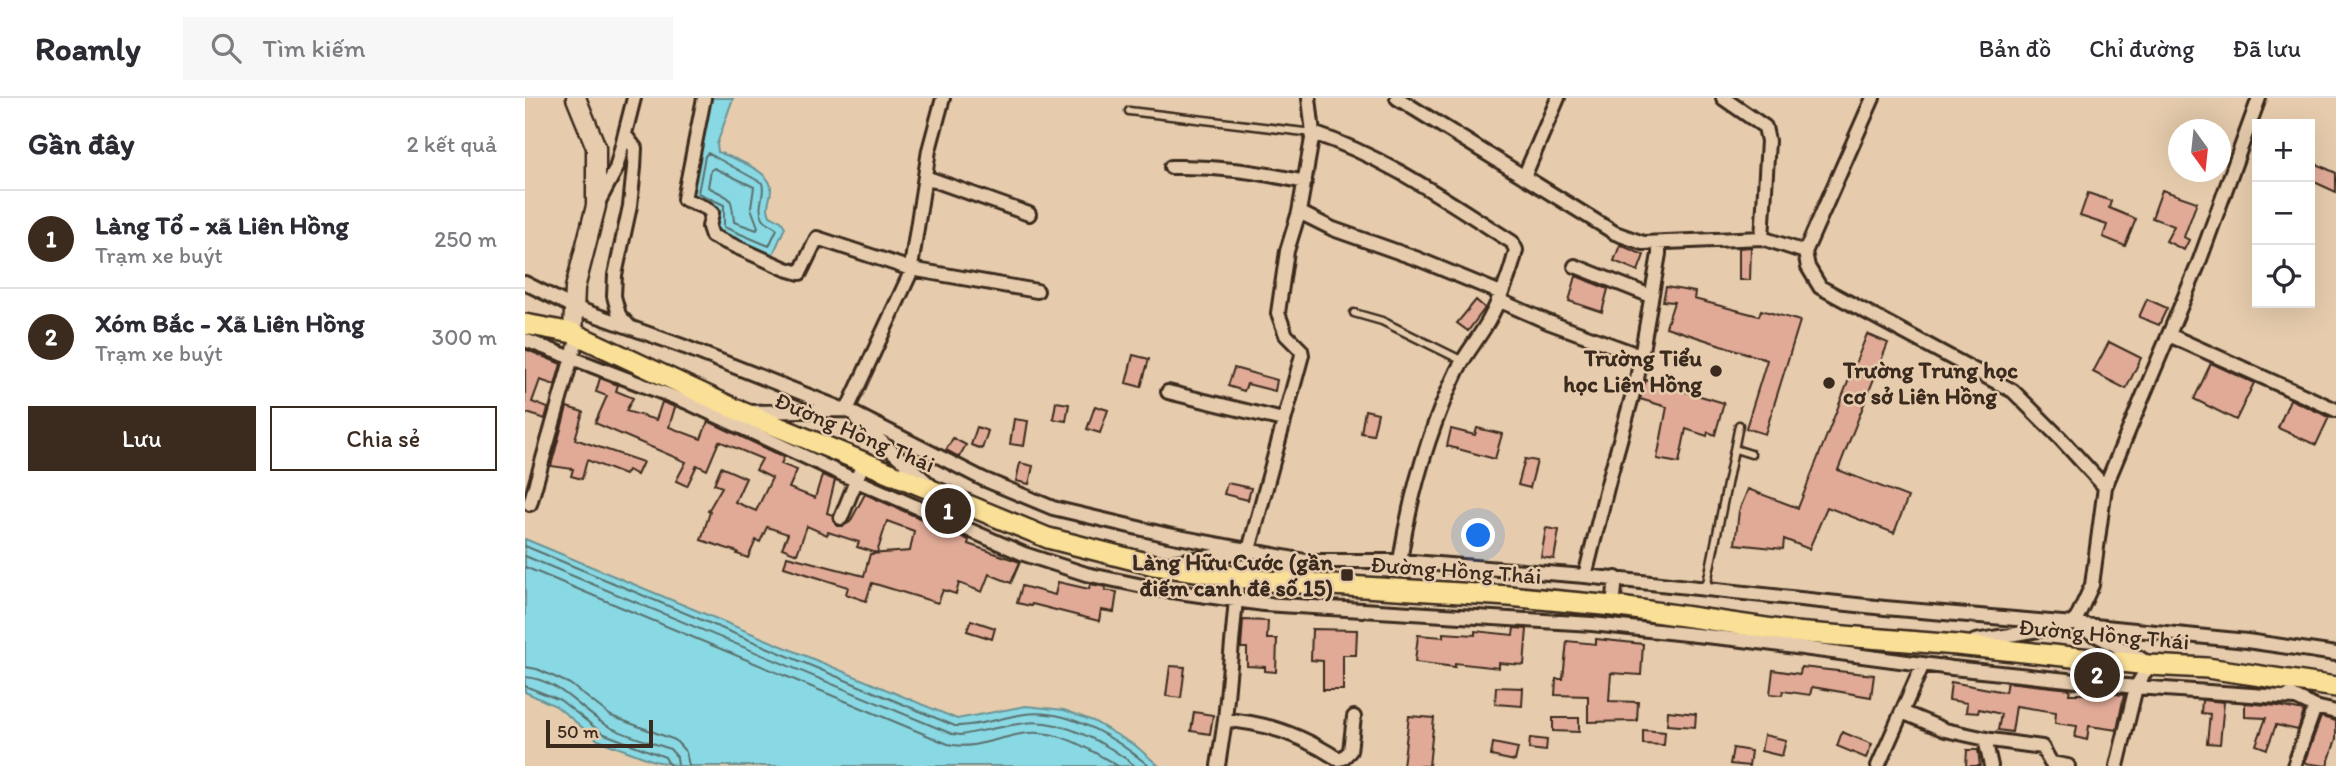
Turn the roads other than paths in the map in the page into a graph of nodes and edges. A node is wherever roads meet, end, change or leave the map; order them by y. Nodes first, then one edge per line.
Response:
1 (576, 98) edge
2 (634, 98) edge
3 (704, 98) edge
4 (943, 98) edge
5 (1309, 98) edge
6 (1398, 98) edge
7 (1557, 98) edge
8 (1723, 98) edge
9 (1873, 98) edge
10 (2259, 98) edge
11 (1129, 111) dead end
12 (1313, 133) junction
13 (625, 135) junction
14 (1171, 167) dead end
15 (925, 177) junction
16 (1524, 177) junction
17 (1305, 182) junction
18 (596, 206) junction
19 (1299, 212) junction
20 (1029, 214) dead end
21 (1762, 238) junction
22 (1659, 243) junction
23 (1805, 252) junction
24 (1575, 266) dead end
25 (911, 269) junction
26 (525, 283) edge
27 (1037, 291) dead end
28 (1651, 296) junction
29 (1499, 297) junction
30 (573, 307) junction
31 (1354, 313) dead end
32 (525, 324) edge
33 (629, 327) junction
34 (575, 335) junction
35 (2169, 335) junction
36 (525, 340) edge
37 (571, 356) junction
38 (1641, 356) junction
39 (1463, 361) junction
40 (1168, 392) dead end
41 (847, 410) junction
42 (2336, 410) edge
43 (742, 412) junction
44 (1283, 420) junction
45 (1739, 425) dead end
46 (1735, 449) junction
47 (1751, 454) dead end
48 (859, 471) junction
49 (2105, 487) junction
50 (941, 495) junction
51 (530, 503) dead end
52 (841, 518) dead end
53 (1249, 550) junction
54 (1400, 561) junction
55 (1153, 565) junction
56 (1585, 576) junction
57 (1238, 577) junction
58 (1616, 578) junction
59 (1330, 586) junction
60 (1706, 588) junction
61 (1234, 601) junction
62 (1613, 606) junction
63 (2076, 625) junction
64 (1957, 645) junction
65 (2336, 654) edge
66 (1923, 664) junction
67 (2148, 665) junction
68 (2249, 674) junction
69 (2136, 687) junction
70 (2336, 687) edge
71 (2295, 698) junction
72 (2315, 707) junction
73 (1902, 712) junction
74 (2336, 712) edge
75 (1354, 717) dead end
76 (1225, 720) junction
77 (1985, 739) junction
78 (1218, 766) edge
79 (1878, 766) edge
80 (1991, 766) edge
81 (2068, 766) edge
82 (2117, 766) edge
83 (2294, 766) edge

1 - 18 main road
2 - 13 street
3 - 25 street
4 - 15 street
5 - 12 street
6 - 16 street
7 - 16 street
8 - 21 street
9 - 23 street
10 - 35 street
11 - 12 lane
12 - 17 street
12 - 29 street
13 - 18 street
13 - 33 street
14 - 17 street
15 - 20 street
15 - 25 street
16 - 22 street
17 - 19 street
18 - 30 main road
19 - 29 street
19 - 44 street
21 - 22 street
21 - 23 street
22 - 28 street
23 - 49 street
24 - 28 street
25 - 27 street
25 - 41 street
26 - 30 street
28 - 38 street
29 - 38 street
29 - 39 street
30 - 33 street
30 - 34 main road
31 - 39 lane
32 - 34 main road, Đường Hồng Thái
33 - 41 street
34 - 37 street
34 - 43 main road, Đường Hồng Thái
35 - 42 street
35 - 49 street
36 - 37 street
37 - 48 street
37 - 51 street
38 - 56 street
39 - 54 street
40 - 44 street
41 - 43 street
41 - 50 street
41 - 53 street
43 - 48 main road, Đường Hồng Thái
44 - 53 street
45 - 46 lane
46 - 47 lane
46 - 60 lane
48 - 50 main road, Đường Hồng Thái
48 - 52 street
48 - 61 street
49 - 63 street
50 - 55 main road, Đường Hồng Thái
53 - 54 street
53 - 55 street
53 - 59 street
54 - 56 street
55 - 57 main road, Đường Hồng Thái
56 - 58 street
57 - 59 main road, Đường Hồng Thái
57 - 61 street
58 - 60 street
58 - 62 street
59 - 62 main road, Đường Hồng Thái
60 - 63 street
61 - 66 street
61 - 76 street
62 - 64 main road, Đường Hồng Thái
63 - 64 street
63 - 65 street
63 - 67 street
64 - 67 main road, Đường Hồng Thái
66 - 69 street
66 - 73 street
67 - 68 main road, Đường Hồng Thái
67 - 69 street
68 - 70 main road, Đường Hồng Thái
68 - 71 street
69 - 71 street
69 - 82 street
71 - 72 street
72 - 74 street
72 - 83 street
73 - 77 street
73 - 79 street
75 - 76 street
76 - 78 street
77 - 80 street
77 - 81 street

